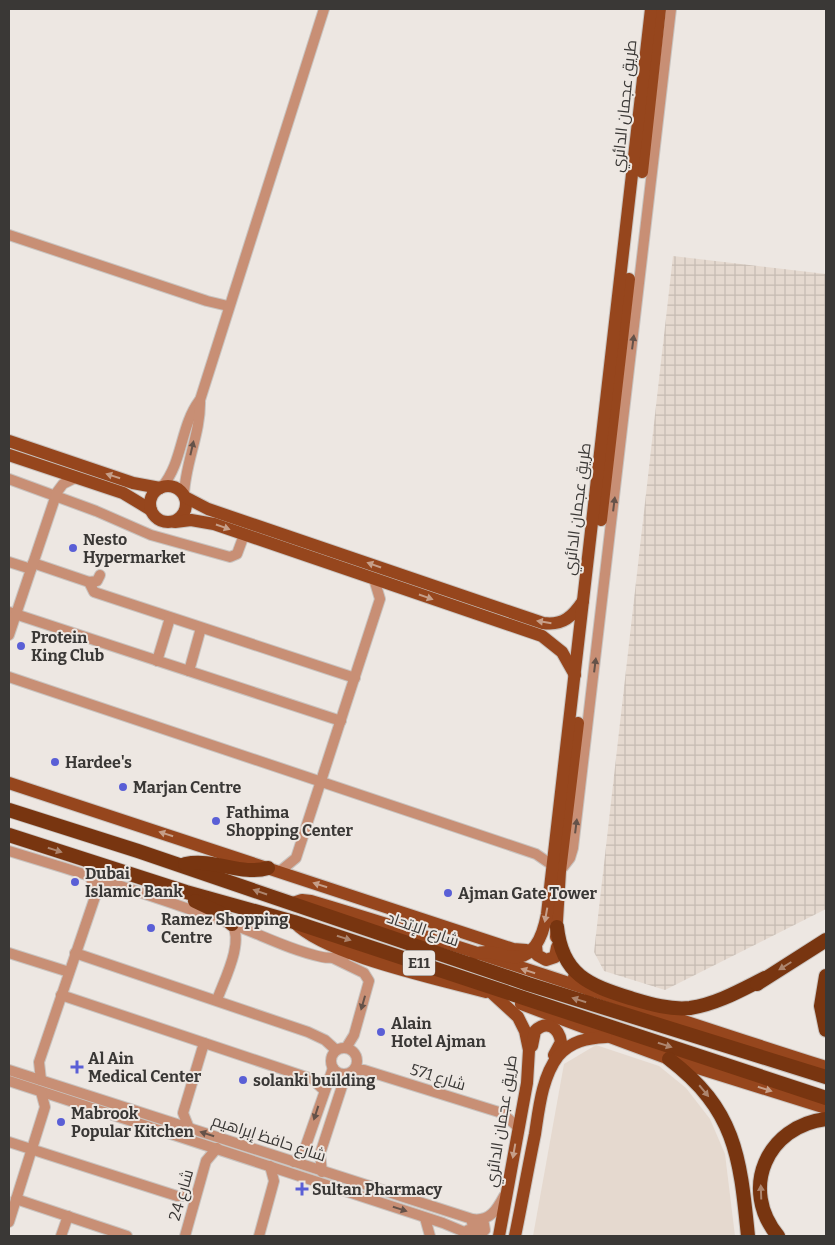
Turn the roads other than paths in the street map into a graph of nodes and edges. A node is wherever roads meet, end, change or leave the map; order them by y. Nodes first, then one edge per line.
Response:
1 (324, 9) edge
2 (651, 9) edge
3 (660, 9) edge
4 (670, 9) edge
5 (9, 234) edge
6 (227, 309) junction
7 (200, 400) junction
8 (9, 441) edge
9 (9, 455) edge
10 (52, 470) junction
11 (75, 478) junction
12 (9, 479) edge
13 (161, 488) junction
14 (56, 494) junction
15 (185, 496) junction
16 (151, 510) junction
17 (175, 522) junction
18 (244, 535) junction
19 (9, 562) edge
20 (32, 566) junction
21 (100, 575) dead end
22 (374, 579) junction
23 (89, 582) junction
24 (398, 587) junction
25 (380, 600) junction
26 (583, 601) junction
27 (481, 602) junction
28 (451, 605) junction
29 (12, 613) edge
30 (170, 618) junction
31 (201, 628) junction
32 (9, 634) edge
33 (157, 661) junction
34 (189, 672) junction
35 (574, 675) junction
36 (9, 677) edge
37 (355, 678) junction
38 (341, 721) junction
39 (321, 782) junction
40 (9, 783) edge
41 (9, 810) edge
42 (9, 835) edge
43 (554, 844) junction
44 (9, 851) edge
45 (536, 854) junction
46 (296, 858) junction
47 (179, 865) junction
48 (556, 868) junction
49 (274, 870) junction
50 (89, 875) junction
51 (302, 879) junction
52 (115, 884) junction
53 (186, 892) junction
54 (95, 897) junction
55 (293, 903) junction
56 (378, 904) junction
57 (294, 922) junction
58 (232, 924) junction
59 (557, 927) junction
60 (401, 928) junction
61 (250, 932) junction
62 (826, 940) edge
63 (237, 943) junction
64 (535, 947) junction
65 (558, 947) junction
66 (9, 953) edge
67 (75, 953) junction
68 (352, 953) junction
69 (475, 954) junction
70 (333, 958) junction
71 (69, 972) junction
72 (826, 976) edge
73 (765, 978) junction
74 (591, 992) junction
75 (493, 994) junction
76 (61, 995) junction
77 (217, 1000) junction
78 (644, 1010) junction
79 (826, 1030) edge
80 (612, 1036) junction
81 (204, 1043) junction
82 (341, 1049) junction
83 (668, 1058) junction
84 (39, 1062) junction
85 (826, 1067) edge
86 (355, 1069) junction
87 (9, 1070) edge
88 (331, 1073) junction
89 (22, 1074) junction
90 (826, 1078) edge
91 (312, 1079) junction
92 (41, 1080) junction
93 (9, 1081) edge
94 (527, 1083) junction
95 (324, 1090) junction
96 (41, 1092) junction
97 (59, 1097) junction
98 (542, 1097) junction
99 (826, 1098) edge
100 (45, 1107) junction
101 (522, 1108) junction
102 (826, 1108) edge
103 (183, 1113) junction
104 (502, 1113) junction
105 (826, 1119) edge
106 (169, 1122) junction
107 (189, 1128) junction
108 (518, 1128) junction
109 (9, 1142) edge
110 (200, 1143) junction
111 (217, 1148) junction
112 (305, 1148) junction
113 (33, 1150) junction
114 (320, 1154) junction
115 (206, 1161) junction
116 (294, 1162) junction
117 (270, 1166) junction
118 (287, 1172) junction
119 (322, 1172) junction
120 (274, 1181) junction
121 (507, 1190) junction
122 (177, 1196) junction
123 (195, 1196) junction
124 (16, 1199) junction
125 (191, 1209) junction
126 (448, 1212) junction
127 (68, 1216) junction
128 (425, 1218) junction
129 (9, 1222) edge
130 (448, 1225) junction
131 (115, 1234) edge
132 (61, 1236) edge
133 (127, 1236) edge
134 (185, 1236) edge
135 (259, 1236) edge
136 (430, 1236) edge
137 (474, 1236) edge
138 (499, 1236) edge
139 (515, 1236) edge
140 (748, 1236) edge
141 (778, 1236) edge

1 - 6 street
2 - 26 main road, طريق عجمان الدائري
3 - 48 main road, طريق عجمان الدائري
48 -> 4 street
5 - 6 street
6 - 7 street
7 - 13 street
15 -> 7 street
13 -> 8 main road
9 - 10 main road
10 - 11 main road
10 - 14 street
11 - 14 street
11 - 16 main road
12 - 14 street
13 - 15 main road
13 - 16 main road
14 - 18 street
14 - 20 street
15 - 17 main road
27 -> 15 main road
16 - 17 main road
17 -> 18 main road
18 - 22 main road
19 - 20 street
20 - 23 street
20 - 29 street
21 - 23 street
22 - 24 main road
22 - 25 street
23 - 30 street
24 - 25 street
24 -> 28 main road
25 - 37 street
26 -> 27 main road
26 - 35 main road, طريق عجمان الدائري
27 - 28 main road
28 - 35 main road
29 - 32 street
29 - 33 street
30 - 31 street
30 - 33 street
31 - 34 street
31 - 37 street
33 - 34 street
34 - 38 street
35 - 43 main road, طريق عجمان الدائري
36 - 39 street
37 - 38 street
38 - 39 street
39 - 45 street
39 - 46 street
49 -> 40 main road
41 - 47 highway, شارع الإتحاد / E11
42 -> 53 highway, شارع الإتحاد / E11
43 - 45 street
43 - 48 main road, طريق عجمان الدائري
44 - 50 street
45 - 48 street
46 - 49 street
46 - 51 street
47 - 49 highway
55 -> 47 highway, شارع الإتحاد / E11
48 - 59 main road, طريق عجمان الدائري
48 -> 64 main road, طريق عجمان الدائري
49 - 51 main road
50 - 52 street
50 - 54 street
56 -> 51 main road
52 - 54 street
52 - 58 street
53 - 57 highway, شارع الإتحاد / E11
53 - 58 highway
54 - 67 street
55 - 60 main road
90 -> 55 highway, شارع الإتحاد / E11
56 - 60 main road
56 - 64 main road
57 - 68 main road
57 -> 99 highway, شارع الإتحاد / E11
58 - 61 street
58 - 63 street
59 - 65 main road, طريق عجمان الدائري
59 - 73 highway
60 - 69 main road
61 - 63 street
61 - 70 street
62 -> 73 highway
63 - 77 street
64 - 65 main road
64 - 69 main road
65 - 74 main road, طريق عجمان الدائري
66 - 71 street
67 - 71 street
67 - 77 street
68 - 70 street
68 - 75 main road
74 -> 69 main road
70 -> 82 street
71 - 76 street
72 - 79 highway
73 - 78 highway
74 - 78 main road
75 - 80 main road
75 - 94 main road, طريق عجمان الدائري
76 - 81 street
76 - 84 street
77 - 82 street
78 - 85 main road
80 - 83 main road
80 - 98 main road, طريق عجمان الدائري
81 - 91 street
81 - 103 street
82 - 86 street
82 - 88 street
83 -> 102 main road
83 -> 140 highway
84 - 89 street
84 - 92 street
86 - 88 street, شارع 571
86 - 104 street, شارع 571
86 - 114 street
87 - 89 street, شارع حافظ إبراهيم
88 - 91 street
88 - 95 street
89 - 92 street, شارع حافظ إبراهيم
91 - 95 street
92 - 106 street, شارع حافظ إبراهيم
93 - 96 street, شارع حافظ إبراهيم
94 - 98 main road
94 - 101 main road, طريق عجمان الدائري
95 -> 112 street
96 - 97 street, شارع حافظ إبراهيم
96 - 100 street
97 - 100 street
97 - 110 street, شارع حافظ إبراهيم
98 - 139 main road, طريق عجمان الدائري
100 - 113 street
101 - 104 street
101 - 108 main road, طريق عجمان الدائري
103 - 106 street
103 - 107 street
104 - 108 street, شارع 571
141 -> 105 highway
106 - 107 street, شارع حافظ إبراهيم
116 -> 107 street, شارع حافظ إبراهيم
108 -> 121 main road, طريق عجمان الدائري
109 - 113 street
110 - 111 street, شارع حافظ إبراهيم
110 - 115 street, شارع 24
111 - 115 street, شارع 24
111 - 117 street, شارع حافظ إبراهيم
112 - 114 street
112 - 116 street
113 - 122 street
113 - 124 street
114 - 119 street
115 - 123 street, شارع 24
116 - 119 street, شارع حافظ إبراهيم
117 - 118 street, شارع حافظ إبراهيم
117 - 120 street
118 - 120 street
118 -> 128 street, شارع حافظ إبراهيم
119 - 126 street, شارع حافظ إبراهيم
120 - 135 street
121 - 126 street, شارع حافظ إبراهيم
121 - 138 main road, طريق عجمان الدائري
122 - 123 street
122 - 125 street
123 - 125 street, شارع 24
124 - 127 street
124 - 129 street
125 - 134 street, شارع 24
126 - 130 street
127 - 131 street
127 - 132 street
128 - 130 street, شارع حافظ إبراهيم
128 - 136 street
130 - 136 street
130 - 137 street, شارع حافظ إبراهيم
131 - 133 street

